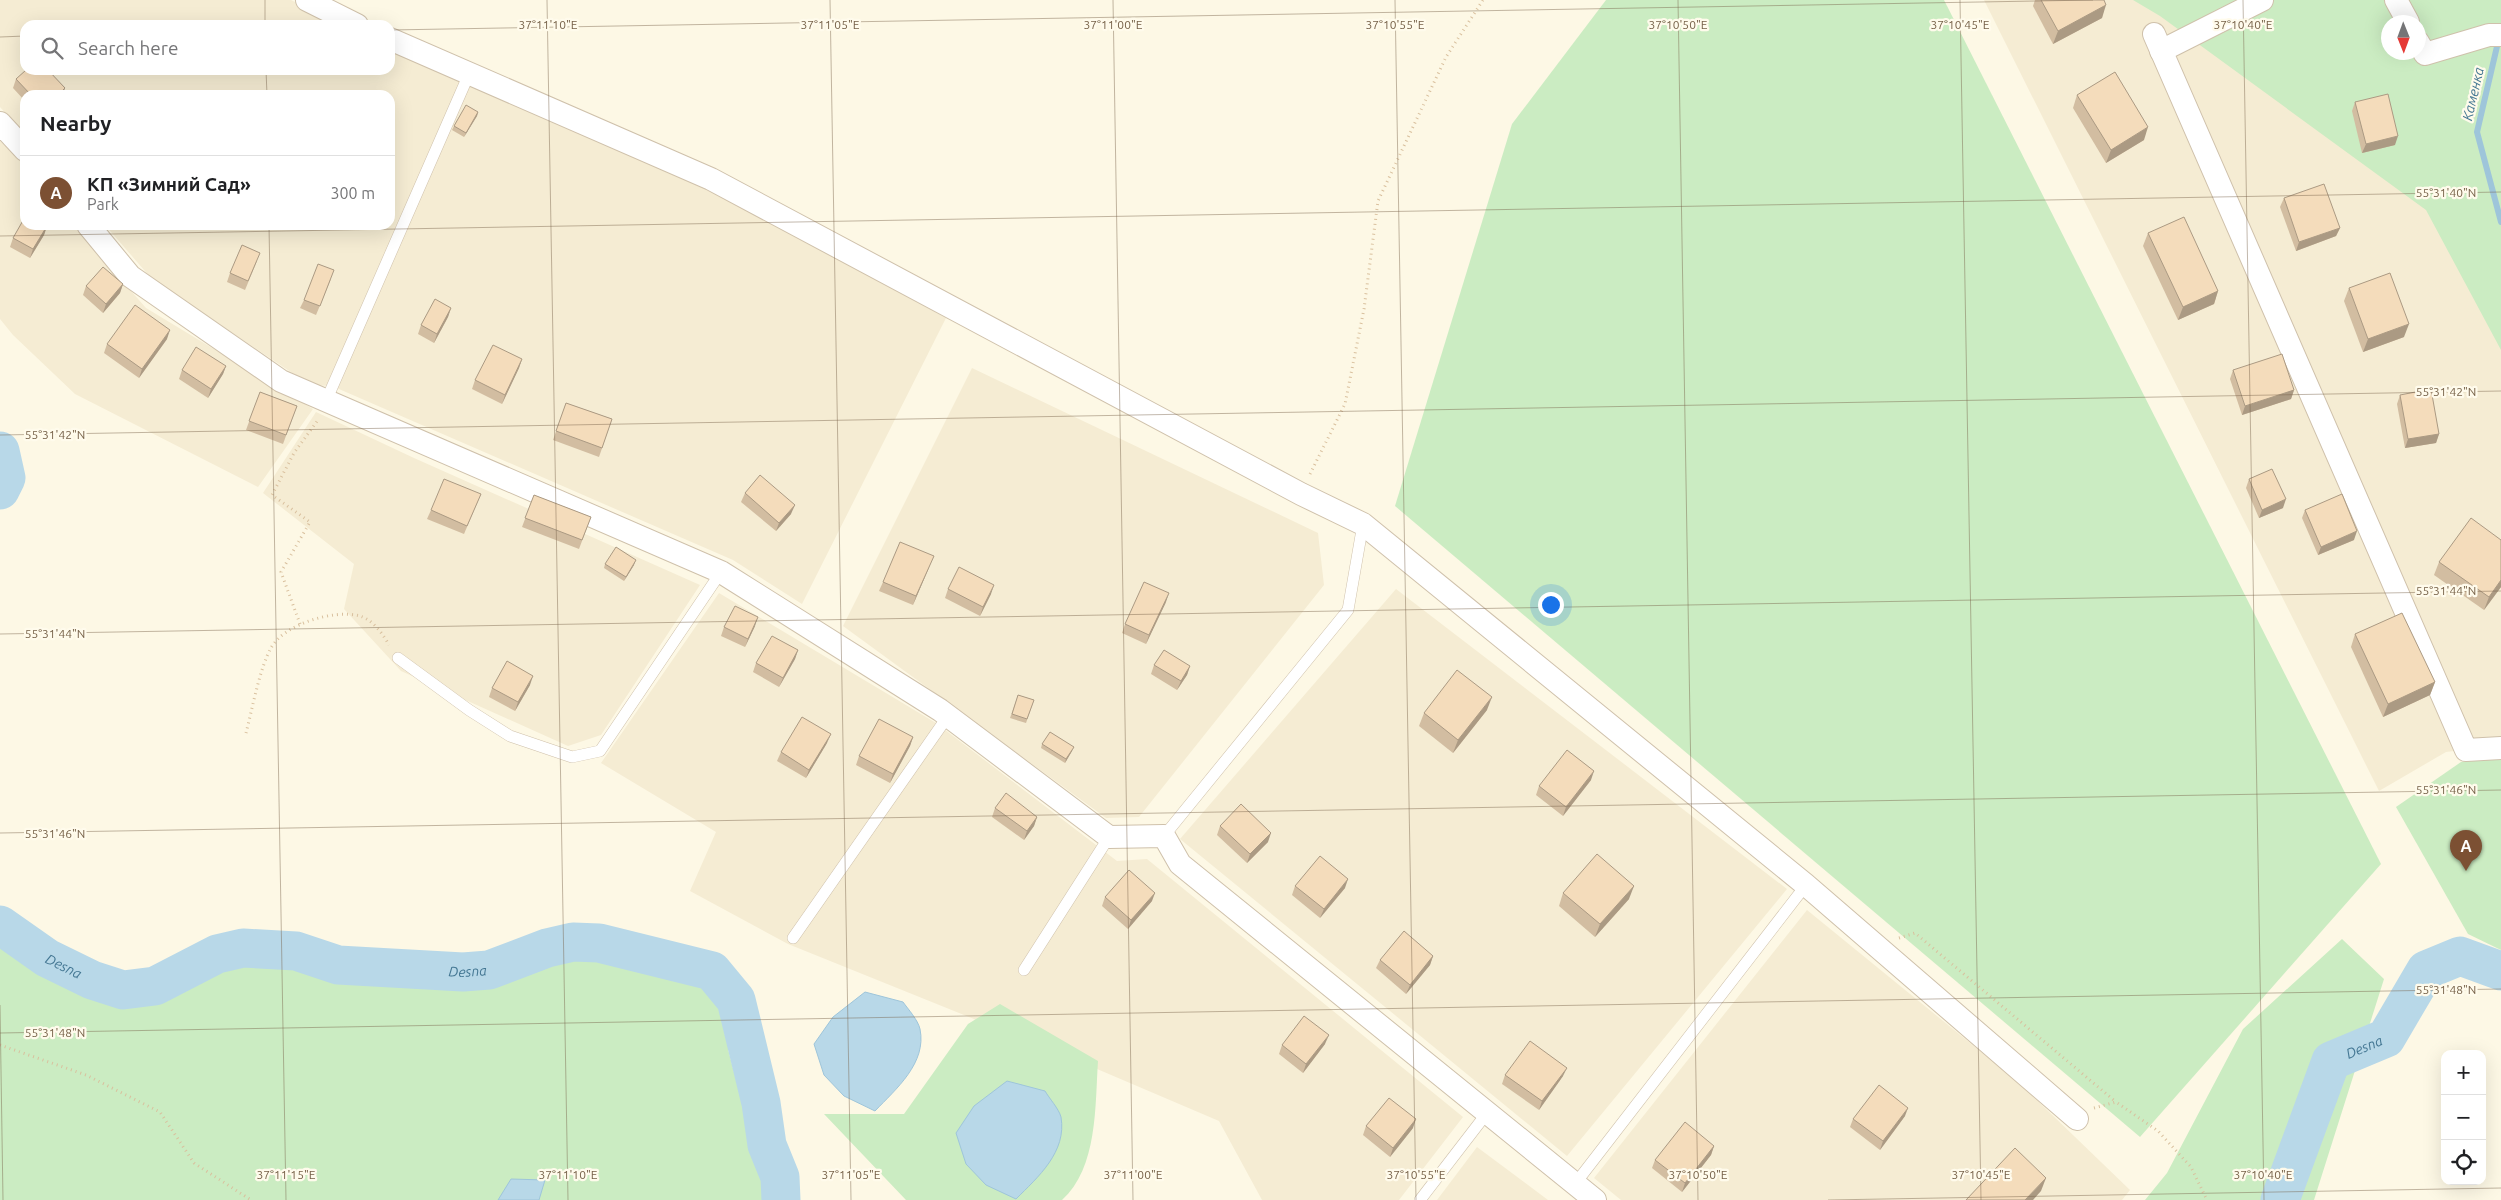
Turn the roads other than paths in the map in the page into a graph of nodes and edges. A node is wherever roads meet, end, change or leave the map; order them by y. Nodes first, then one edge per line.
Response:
1 (307, 0) edge
2 (2262, 0) edge
3 (2396, 0) edge
4 (2404, 15) edge
5 (347, 20) edge
6 (2495, 35) edge
7 (395, 41) edge
8 (2426, 54) edge
9 (469, 74) junction
10 (0, 123) edge
11 (20, 145) edge
12 (92, 230) edge
13 (326, 401) junction
14 (1363, 524) junction
15 (721, 572) junction
16 (398, 658) road end
17 (948, 716) junction
18 (2501, 748) edge
19 (1164, 836) junction
20 (1109, 837) junction
21 (1806, 885) junction
22 (793, 938) dead end
23 (1024, 970) dead end
24 (1487, 1113) junction
25 (2076, 1119) road end
26 (1575, 1184) junction
27 (1420, 1200) edge
28 (1595, 1200) edge

1 - 5 street
2 - 18 street
3 - 4 street
6 - 8 street
7 - 9 street
9 - 13 lane
9 - 14 street
10 - 11 street
12 - 13 street
13 - 15 street
14 - 19 lane
14 - 21 street
15 - 16 lane
15 - 17 street
17 - 20 street
17 - 22 lane
19 - 20 street
19 - 24 street
20 - 23 lane
21 - 25 street
21 - 26 lane
24 - 26 street
24 - 27 lane
26 - 28 street

